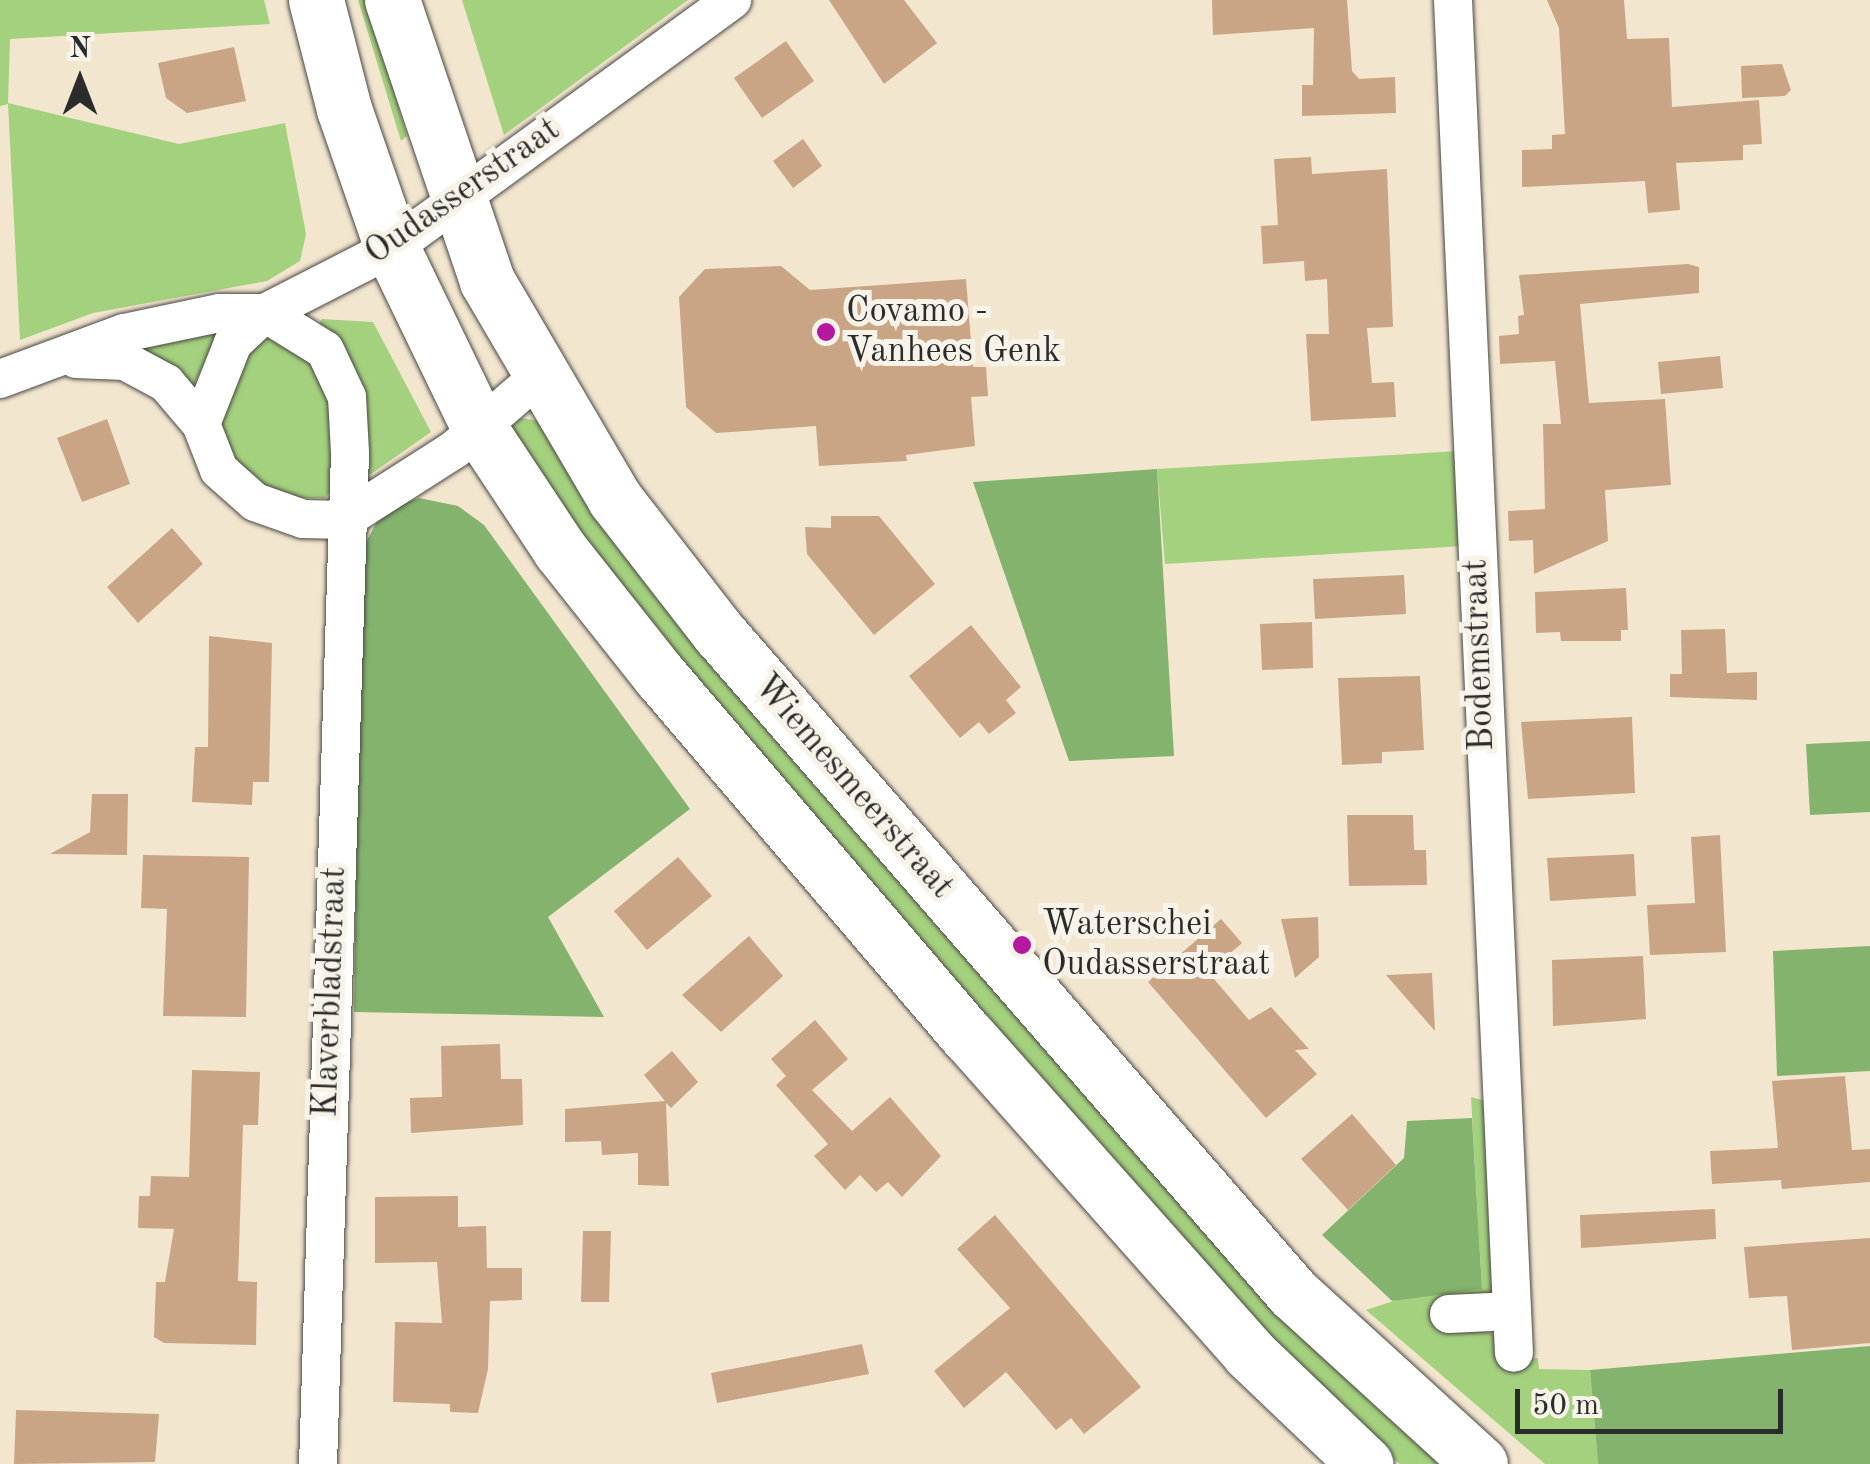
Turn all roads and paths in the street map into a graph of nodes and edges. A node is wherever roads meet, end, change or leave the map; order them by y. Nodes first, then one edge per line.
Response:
1 (316, 0) edge
2 (392, 0) edge
3 (732, 0) edge
4 (1452, 0) edge
5 (456, 202) junction
6 (392, 248) junction
7 (265, 313) junction
8 (54, 359) junction
9 (538, 377) junction
10 (0, 379) edge
11 (202, 424) junction
12 (478, 426) junction
13 (344, 520) junction
14 (1512, 1311) junction
15 (1449, 1314) dead end
16 (1514, 1353) dead end
17 (318, 1464) edge
18 (1364, 1464) edge
19 (1480, 1464) edge

1 - 6 main road
2 - 5 main road, Wiemesmeerstraat
3 - 5 street, Oudasserstraat
4 - 14 street, Bodemstraat
5 - 6 street, Oudasserstraat
5 - 9 main road, Wiemesmeerstraat
6 - 7 street, Oudasserstraat
6 - 12 main road
7 - 8 street, Oudasserstraat
7 - 11 street
7 - 13 street, Klaverbladstraat
8 - 10 street, Oudasserstraat
8 - 11 street, Oudasserstraat
9 - 12 street
9 - 19 main road, Wiemesmeerstraat
11 - 13 street
12 - 13 street
12 - 18 main road
13 - 17 street, Klaverbladstraat
14 - 15 street
14 - 16 street, Bodemstraat

